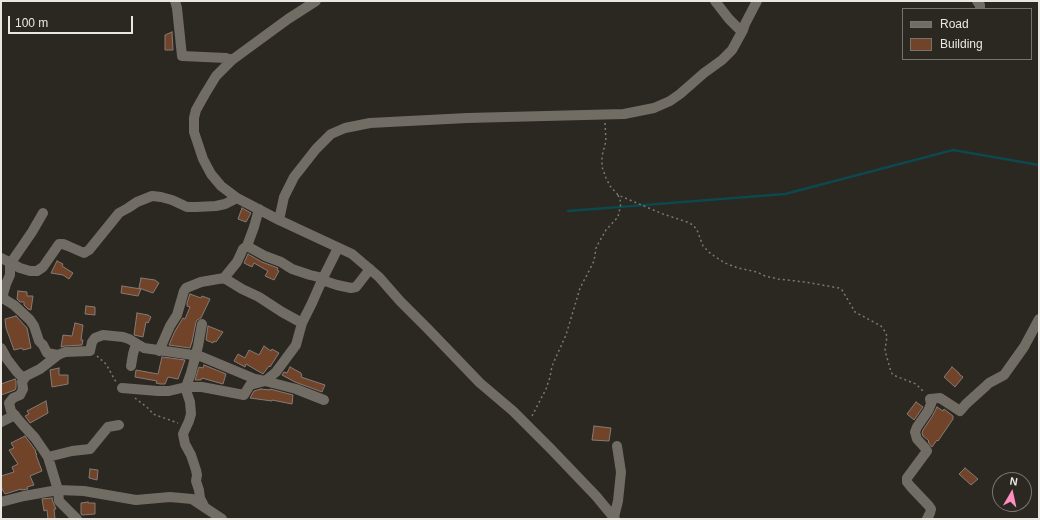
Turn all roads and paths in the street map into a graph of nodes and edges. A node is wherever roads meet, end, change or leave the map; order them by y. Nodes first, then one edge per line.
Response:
1 (175, 1) edge
2 (316, 1) edge
3 (715, 1) edge
4 (757, 1) edge
5 (744, 30) junction
6 (232, 60) junction
7 (604, 115) junction
8 (618, 195) junction
9 (237, 198) junction
10 (259, 208) junction
11 (43, 213) dead end
12 (279, 220) junction
13 (247, 246) junction
14 (338, 248) junction
15 (1, 258) edge
16 (10, 264) junction
17 (370, 269) junction
18 (224, 278) junction
19 (323, 278) junction
20 (3, 301) edge
21 (1039, 319) edge
22 (302, 323) junction
23 (202, 324) dead end
24 (136, 344) junction
25 (1, 348) edge
26 (159, 351) junction
27 (58, 355) junction
28 (196, 355) junction
29 (131, 366) dead end
30 (24, 379) junction
31 (265, 381) junction
32 (186, 387) junction
33 (122, 388) dead end
34 (930, 399) junction
35 (324, 400) dead end
36 (14, 415) junction
37 (1, 422) edge
38 (119, 425) dead end
39 (529, 428) junction
40 (617, 446) dead end
41 (48, 457) junction
42 (58, 490) junction
43 (1, 502) edge
44 (206, 508) junction
45 (614, 518) edge
46 (77, 519) edge
47 (222, 519) edge
48 (926, 519) edge

1 - 6 street
2 - 6 street
3 - 5 street
4 - 5 street
5 - 7 street
6 - 9 street
7 - 8 path
7 - 12 street
8 - 34 path
8 - 39 path
9 - 10 street
9 - 16 street
10 - 12 street
10 - 13 street
11 - 16 street
12 - 14 street
13 - 18 street
13 - 19 street
14 - 17 street
14 - 19 street
15 - 16 street
16 - 20 street
17 - 19 street
17 - 39 street
18 - 22 street
18 - 26 street
19 - 22 street
20 - 27 street
21 - 34 street
22 - 31 street
23 - 28 street
24 - 26 street
24 - 27 street
24 - 29 street
25 - 30 street
26 - 28 street
27 - 30 street
28 - 31 street
28 - 32 street
30 - 36 street
31 - 32 street
31 - 35 street
32 - 33 street
32 - 44 street
34 - 48 street
36 - 37 street
36 - 41 street
38 - 41 street
39 - 45 street
40 - 45 street
41 - 42 street
42 - 43 street
42 - 44 street
42 - 46 street
44 - 47 street

